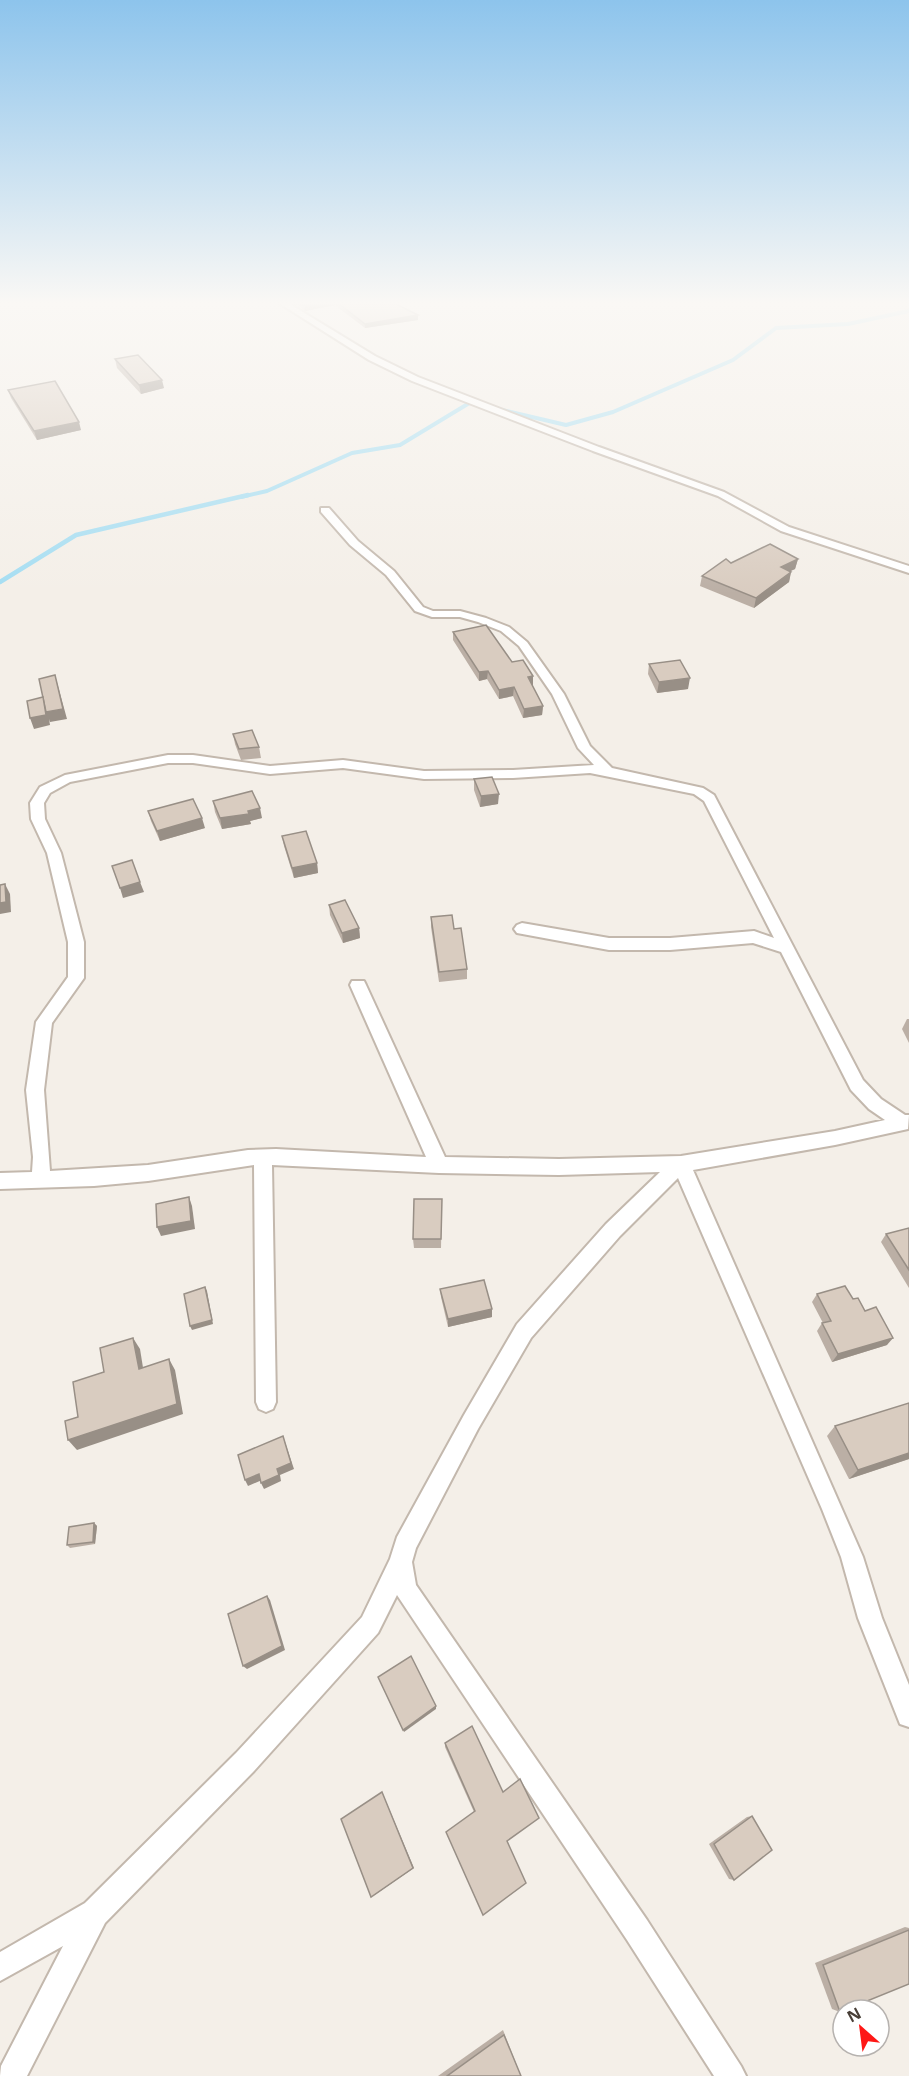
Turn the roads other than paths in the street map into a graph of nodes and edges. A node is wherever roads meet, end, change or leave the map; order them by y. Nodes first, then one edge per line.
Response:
1 (468, 400) edge
2 (325, 510) dead end
3 (909, 570) edge
4 (608, 771) junction
5 (522, 929) dead end
6 (785, 948) junction
7 (358, 984) dead end
8 (906, 1123) edge
9 (263, 1158) junction
10 (681, 1164) junction
11 (439, 1165) junction
12 (41, 1180) junction
13 (0, 1181) edge
14 (266, 1402) dead end
15 (401, 1563) junction
16 (909, 1715) edge
17 (95, 1913) junction
18 (0, 1967) edge
19 (11, 2076) edge
20 (731, 2076) edge

1 - 3 street
2 - 4 street
4 - 6 street
4 - 12 street
5 - 6 street
6 - 8 street
7 - 11 street
8 - 10 street
9 - 11 street
9 - 12 street
9 - 14 street
10 - 11 street
10 - 15 street
10 - 16 street
12 - 13 street
15 - 17 street
15 - 20 street
17 - 18 street
17 - 19 street

